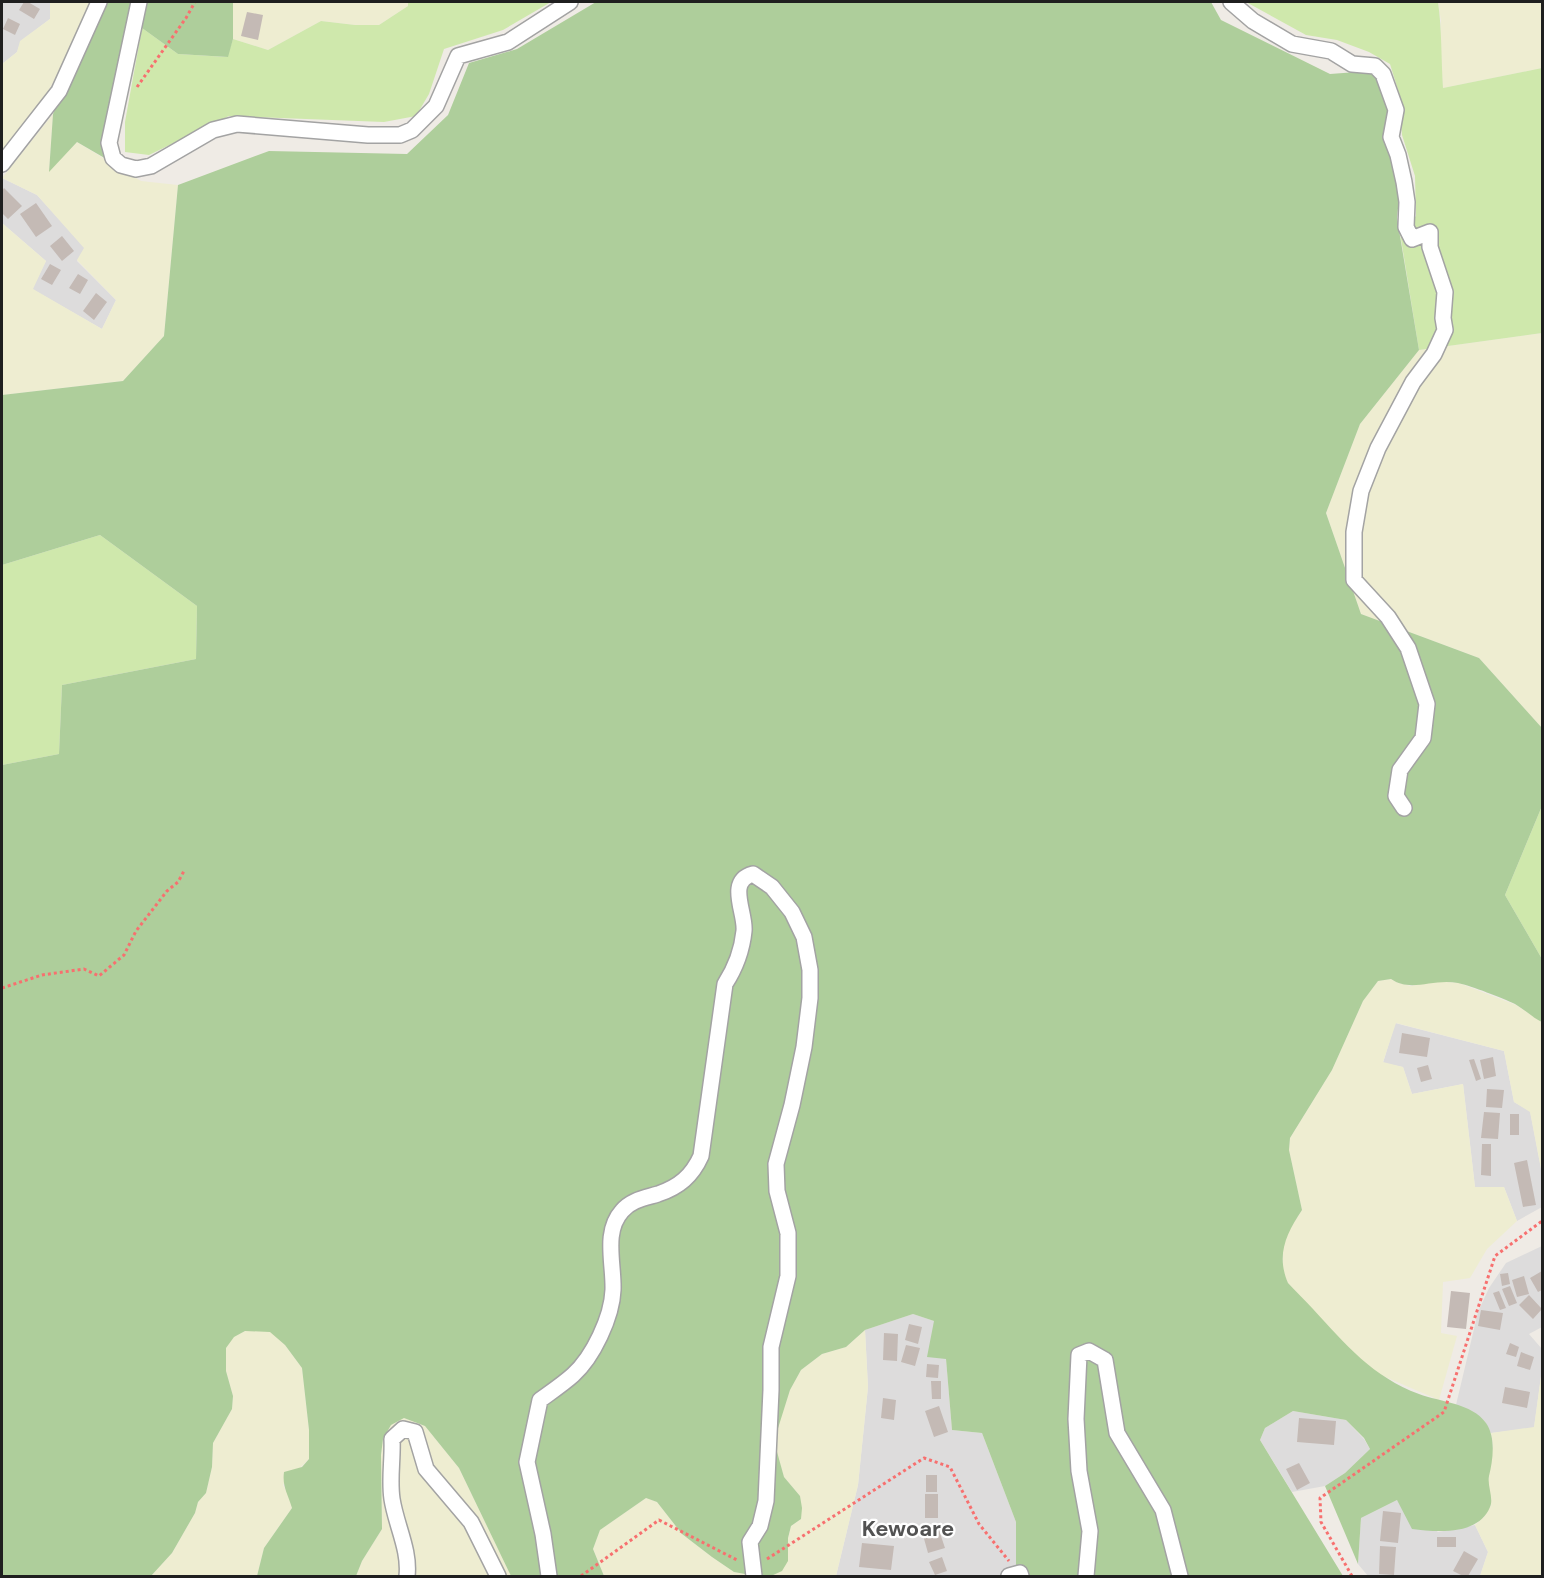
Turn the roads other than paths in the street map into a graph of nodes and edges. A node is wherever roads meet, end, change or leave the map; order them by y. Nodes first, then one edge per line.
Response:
1 (99, 2) edge
2 (139, 2) edge
3 (570, 2) edge
4 (1231, 2) edge
5 (2, 164) edge
6 (1404, 808) dead end
7 (754, 1572) edge
8 (407, 1576) edge
9 (498, 1576) edge
10 (549, 1576) edge
11 (1086, 1576) edge
12 (1180, 1576) edge

1 - 5 street
2 - 3 street
4 - 6 street
7 - 10 street
8 - 9 street
11 - 12 street

